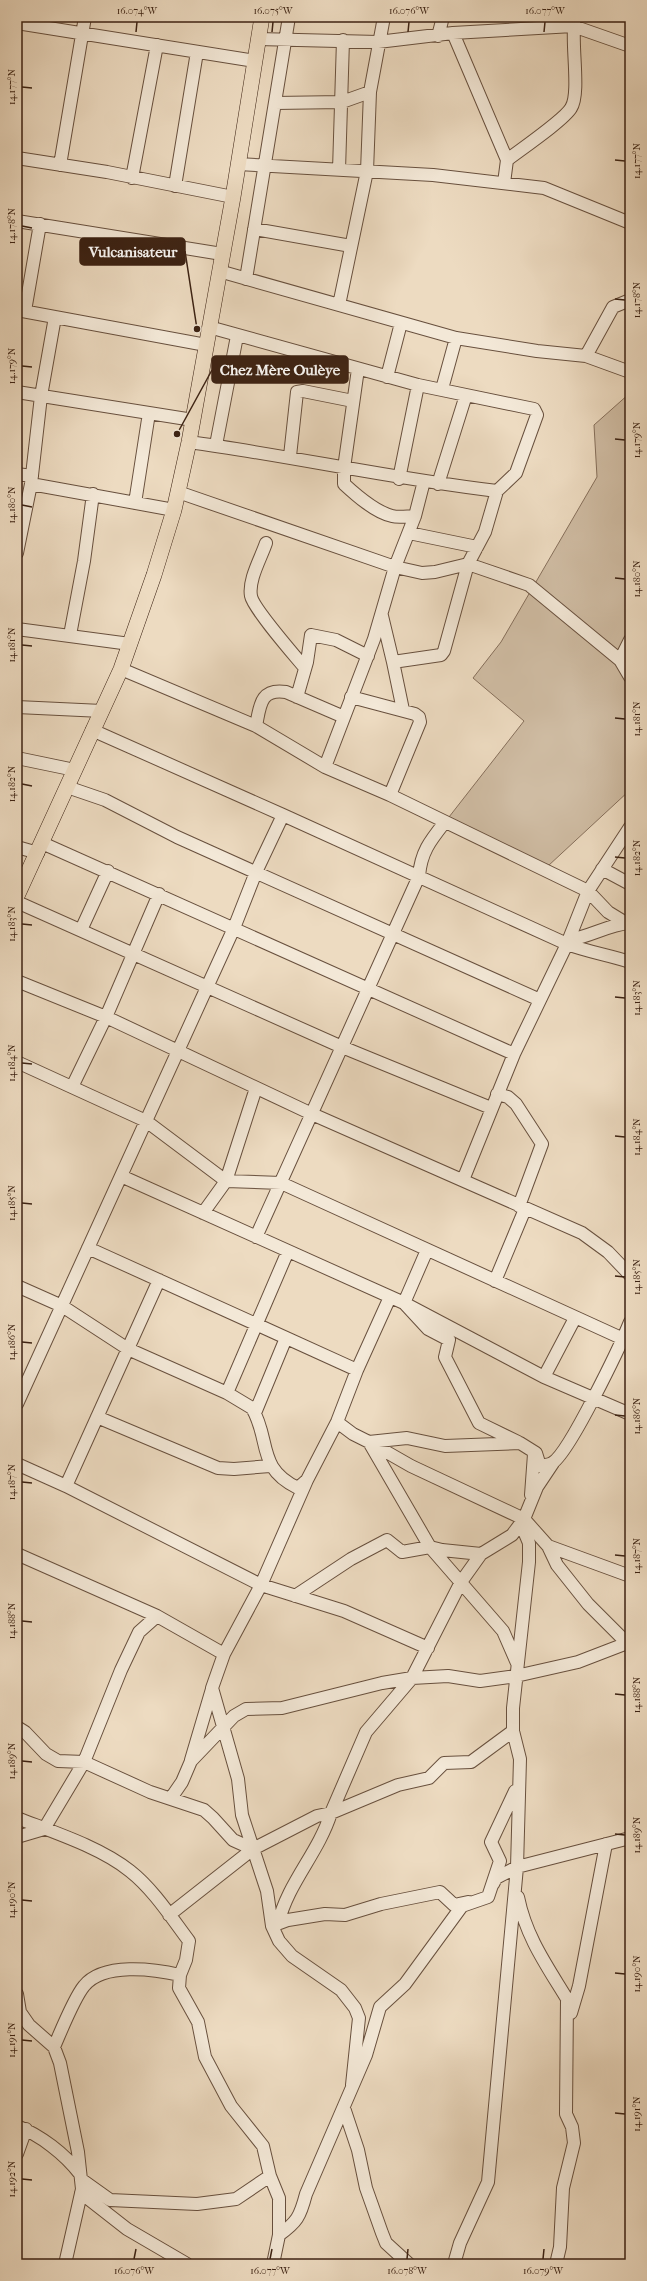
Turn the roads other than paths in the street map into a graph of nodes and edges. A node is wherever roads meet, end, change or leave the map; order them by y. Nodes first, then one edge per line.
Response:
1 (85, 17) edge
2 (262, 17) edge
3 (289, 17) edge
4 (384, 17) edge
5 (443, 17) edge
6 (574, 21) edge
7 (17, 23) edge
8 (452, 33) junction
9 (82, 34) junction
10 (438, 36) junction
11 (258, 40) junction
12 (285, 40) junction
13 (343, 40) junction
14 (378, 42) junction
15 (157, 46) junction
16 (630, 46) edge
17 (197, 52) junction
18 (255, 61) junction
19 (370, 92) junction
20 (342, 102) junction
21 (274, 103) junction
22 (17, 158) edge
23 (507, 160) junction
24 (238, 164) junction
25 (60, 165) junction
26 (264, 165) junction
27 (339, 170) junction
28 (367, 171) junction
29 (132, 178) junction
30 (504, 183) junction
31 (175, 186) junction
32 (233, 197) junction
33 (17, 221) edge
34 (630, 223) edge
35 (40, 224) junction
36 (254, 229) junction
37 (351, 246) junction
38 (222, 254) junction
39 (219, 271) junction
40 (246, 279) junction
41 (630, 300) edge
42 (340, 306) junction
43 (21, 311) edge
44 (54, 317) junction
45 (401, 324) junction
46 (209, 327) junction
47 (237, 336) junction
48 (456, 338) junction
49 (206, 345) junction
50 (586, 356) junction
51 (358, 369) junction
52 (630, 372) edge
53 (387, 377) junction
54 (418, 385) junction
55 (442, 390) junction
56 (17, 392) edge
57 (466, 395) junction
58 (40, 396) junction
59 (353, 401) junction
60 (149, 413) junction
61 (193, 420) junction
62 (189, 442) junction
63 (216, 445) junction
64 (290, 456) junction
65 (344, 468) junction
66 (17, 474) edge
67 (399, 479) junction
68 (31, 480) junction
69 (424, 481) junction
70 (438, 484) junction
71 (178, 492) junction
72 (497, 492) junction
73 (93, 494) junction
74 (135, 503) junction
75 (174, 510) junction
76 (415, 516) junction
77 (409, 533) junction
78 (266, 543) dead end
79 (477, 547) junction
80 (17, 553) edge
81 (468, 564) junction
82 (395, 567) junction
83 (381, 615) junction
84 (17, 629) edge
85 (70, 635) junction
86 (630, 640) edge
87 (130, 644) junction
88 (368, 656) junction
89 (620, 660) junction
90 (393, 662) junction
91 (305, 668) junction
92 (121, 670) junction
93 (630, 677) edge
94 (352, 696) junction
95 (297, 697) junction
96 (17, 707) edge
97 (403, 710) junction
98 (102, 711) junction
99 (344, 717) junction
100 (256, 726) junction
101 (92, 730) junction
102 (17, 758) edge
103 (325, 767) junction
104 (75, 770) junction
105 (67, 787) junction
106 (390, 795) junction
107 (283, 815) junction
108 (445, 822) junction
109 (630, 828) edge
110 (17, 847) edge
111 (40, 848) junction
112 (602, 869) junction
113 (108, 871) junction
114 (256, 872) junction
115 (418, 876) junction
116 (630, 884) edge
117 (588, 891) junction
118 (159, 894) junction
119 (17, 896) edge
120 (17, 902) edge
121 (628, 923) edge
122 (234, 928) junction
123 (82, 930) junction
124 (393, 933) junction
125 (567, 942) junction
126 (134, 953) junction
127 (630, 962) edge
128 (17, 981) edge
129 (207, 986) junction
130 (368, 989) junction
131 (540, 1000) junction
132 (106, 1018) junction
133 (342, 1047) junction
134 (177, 1051) junction
135 (514, 1054) junction
136 (17, 1062) edge
137 (72, 1087) junction
138 (256, 1088) junction
139 (497, 1094) junction
140 (491, 1108) junction
141 (312, 1114) junction
142 (146, 1121) junction
143 (121, 1176) junction
144 (463, 1180) junction
145 (226, 1181) junction
146 (281, 1183) junction
147 (522, 1207) junction
148 (203, 1213) junction
149 (256, 1237) junction
150 (88, 1248) junction
151 (427, 1250) junction
152 (288, 1251) junction
153 (630, 1275) edge
154 (160, 1280) junction
155 (495, 1281) junction
156 (17, 1286) edge
157 (390, 1297) junction
158 (404, 1303) junction
159 (62, 1306) junction
160 (575, 1318) junction
161 (630, 1322) edge
162 (256, 1324) junction
163 (286, 1338) junction
164 (626, 1341) edge
165 (128, 1349) junction
166 (357, 1370) junction
167 (544, 1377) junction
168 (227, 1394) junction
169 (593, 1399) junction
170 (17, 1404) edge
171 (255, 1413) junction
172 (630, 1414) edge
173 (97, 1417) junction
174 (337, 1422) junction
175 (369, 1442) junction
176 (520, 1443) junction
177 (553, 1463) junction
178 (17, 1464) edge
179 (270, 1466) junction
180 (307, 1480) junction
181 (66, 1486) junction
182 (530, 1504) junction
183 (523, 1521) junction
184 (548, 1546) junction
185 (430, 1547) junction
186 (17, 1554) edge
187 (481, 1554) junction
188 (630, 1576) edge
189 (460, 1582) junction
190 (261, 1585) junction
191 (295, 1596) junction
192 (157, 1616) junction
193 (629, 1644) edge
194 (428, 1648) junction
195 (224, 1654) junction
196 (517, 1670) junction
197 (412, 1678) junction
198 (212, 1688) junction
199 (17, 1727) edge
200 (224, 1729) junction
201 (513, 1731) junction
202 (191, 1761) junction
203 (84, 1762) junction
204 (518, 1784) junction
205 (171, 1798) junction
206 (331, 1813) junction
207 (17, 1818) edge
208 (44, 1829) junction
209 (17, 1837) edge
210 (630, 1838) edge
211 (606, 1844) junction
212 (253, 1849) junction
213 (517, 1867) junction
214 (515, 1886) junction
215 (488, 1897) junction
216 (169, 1915) junction
217 (275, 1925) junction
218 (180, 1975) junction
219 (17, 1994) edge
220 (568, 2022) junction
221 (54, 2047) junction
222 (352, 2085) junction
223 (344, 2108) junction
224 (22, 2127) edge
225 (17, 2154) edge
226 (270, 2176) junction
227 (81, 2177) junction
228 (81, 2193) junction
229 (278, 2235) junction
230 (66, 2264) edge
231 (187, 2264) edge
232 (273, 2264) edge
233 (409, 2264) edge
234 (454, 2264) edge
235 (556, 2264) edge

1 - 9 street
2 - 11 main road
3 - 12 street
4 - 14 street
5 - 10 street
6 - 8 street
6 - 16 street
6 - 23 street
7 - 9 street
8 - 10 street
8 - 23 street
9 - 15 street
9 - 25 street
10 - 14 street
11 - 12 street
11 - 18 main road
12 - 13 street
12 - 21 street
13 - 14 street
13 - 20 street
14 - 19 street
15 - 17 street
15 - 29 street
17 - 18 street
17 - 31 street
18 - 24 main road
19 - 20 street
19 - 28 street
20 - 21 street
20 - 27 street
21 - 26 street
22 - 25 street
23 - 30 street
24 - 26 street
24 - 32 main road
25 - 29 street
26 - 27 street
26 - 36 street
27 - 28 street
28 - 30 street
28 - 37 street
29 - 31 street
30 - 34 street
31 - 32 street
32 - 38 main road
33 - 35 street
35 - 38 street
35 - 43 street
36 - 37 street
36 - 40 street
37 - 42 street
38 - 39 main road
39 - 40 street
39 - 46 main road
40 - 42 street
41 - 50 street
42 - 45 street
43 - 44 street
44 - 49 street
44 - 58 street
45 - 48 street
45 - 53 street
46 - 47 street
46 - 49 main road
47 - 51 street
47 - 63 street
48 - 50 street
48 - 55 street
49 - 61 main road
50 - 52 street
51 - 53 street
51 - 59 street
53 - 54 street
54 - 55 street
54 - 67 street
55 - 57 street
56 - 58 street
57 - 70 street
57 - 72 street
58 - 60 street
58 - 68 street
59 - 64 street
59 - 65 street
60 - 61 street
60 - 74 street
61 - 62 main road
62 - 63 street
62 - 71 main road
63 - 64 street
64 - 65 street
65 - 67 street
65 - 76 street
66 - 68 street
67 - 69 street
68 - 73 street
68 - 80 street
69 - 70 street
69 - 76 street
70 - 72 street
71 - 75 main road
71 - 82 street
72 - 79 street
73 - 74 street
73 - 85 street
74 - 75 street
75 - 87 main road
76 - 77 street
77 - 79 street
77 - 82 street
78 - 91 street
79 - 81 street
81 - 82 street
81 - 89 street
81 - 90 street
82 - 83 street
83 - 88 street
83 - 90 street
84 - 85 street
85 - 87 street
86 - 89 street
87 - 92 main road
88 - 91 street
88 - 94 street
89 - 93 street
90 - 97 street
91 - 95 street
92 - 98 main road
92 - 100 street
94 - 97 street
94 - 99 street
95 - 99 street
95 - 100 street
96 - 98 street
97 - 106 street
98 - 101 main road
99 - 103 street
100 - 103 street
101 - 104 main road
101 - 107 street
102 - 104 street
103 - 106 street
104 - 105 main road
105 - 111 main road
105 - 114 street
106 - 108 street
107 - 114 street
107 - 115 street
108 - 115 street
108 - 117 street
109 - 112 street
110 - 111 street
111 - 113 street
111 - 119 main road
112 - 116 street
112 - 117 street
113 - 118 street
113 - 123 street
114 - 122 street
114 - 124 street
115 - 124 street
115 - 125 street
117 - 121 street
117 - 125 street
118 - 122 street
118 - 126 street
120 - 123 street
121 - 125 street
122 - 129 street
122 - 130 street
123 - 126 street
124 - 130 street
124 - 131 street
125 - 127 street
125 - 131 street
126 - 129 street
126 - 132 street
128 - 132 street
129 - 133 street
129 - 134 street
130 - 133 street
130 - 135 street
131 - 135 street
132 - 134 street
132 - 137 street
133 - 140 street
133 - 141 street
134 - 138 street
134 - 142 street
135 - 139 street
136 - 137 street
137 - 142 street
138 - 141 street
138 - 145 street
139 - 140 street
139 - 147 street
140 - 144 street
141 - 144 street
141 - 146 street
142 - 143 street
142 - 145 street
143 - 148 street
143 - 150 street
144 - 147 street
145 - 146 street
145 - 148 street
146 - 149 street
146 - 151 street
147 - 153 street
147 - 155 street
148 - 149 street
149 - 152 street
150 - 154 street
150 - 159 street
151 - 155 street
151 - 158 street
152 - 157 street
152 - 162 street
154 - 162 street
154 - 165 street
155 - 160 street
156 - 159 street
157 - 158 street
157 - 166 street
158 - 167 street
158 - 176 street
159 - 165 street
159 - 170 street
160 - 164 street
160 - 167 street
161 - 164 street
162 - 163 street
162 - 168 street
163 - 166 street
163 - 171 street
164 - 169 street
165 - 168 street
165 - 173 street
166 - 174 street
167 - 169 street
168 - 171 street
169 - 172 street
169 - 177 street
171 - 179 street
173 - 179 street
173 - 181 street
174 - 175 street
174 - 180 street
175 - 176 street
175 - 183 street
175 - 185 street
176 - 177 street
176 - 182 street
177 - 182 street
178 - 181 street
179 - 180 street
180 - 190 street
181 - 190 street
182 - 183 street
183 - 184 street
183 - 187 street
183 - 196 street
184 - 188 street
184 - 193 street
185 - 187 street
185 - 189 street
185 - 191 street
186 - 192 street
187 - 189 street
189 - 194 street
189 - 196 street
190 - 191 street
190 - 195 street
191 - 194 street
192 - 195 street
192 - 203 street
193 - 196 street
194 - 197 street
195 - 198 street
196 - 197 street
196 - 201 street
197 - 200 street
197 - 206 street
198 - 200 street
198 - 202 street
199 - 203 street
200 - 202 street
200 - 212 street
201 - 204 street
201 - 206 street
202 - 205 street
203 - 205 street
203 - 208 street
204 - 213 street
204 - 215 street
205 - 212 street
206 - 212 street
206 - 217 street
207 - 208 street
208 - 209 street
208 - 216 street
210 - 211 street
211 - 213 street
211 - 220 street
212 - 216 street
212 - 217 street
213 - 214 street
213 - 215 street
214 - 220 street
214 - 234 street
215 - 217 street
215 - 222 street
216 - 218 street
217 - 222 street
218 - 221 street
218 - 226 street
219 - 221 street
220 - 235 street
221 - 227 street
222 - 223 street
223 - 229 street
223 - 233 street
224 - 225 street
224 - 227 street
226 - 227 street
226 - 229 street
227 - 228 street
228 - 230 street
228 - 231 street
229 - 232 street

